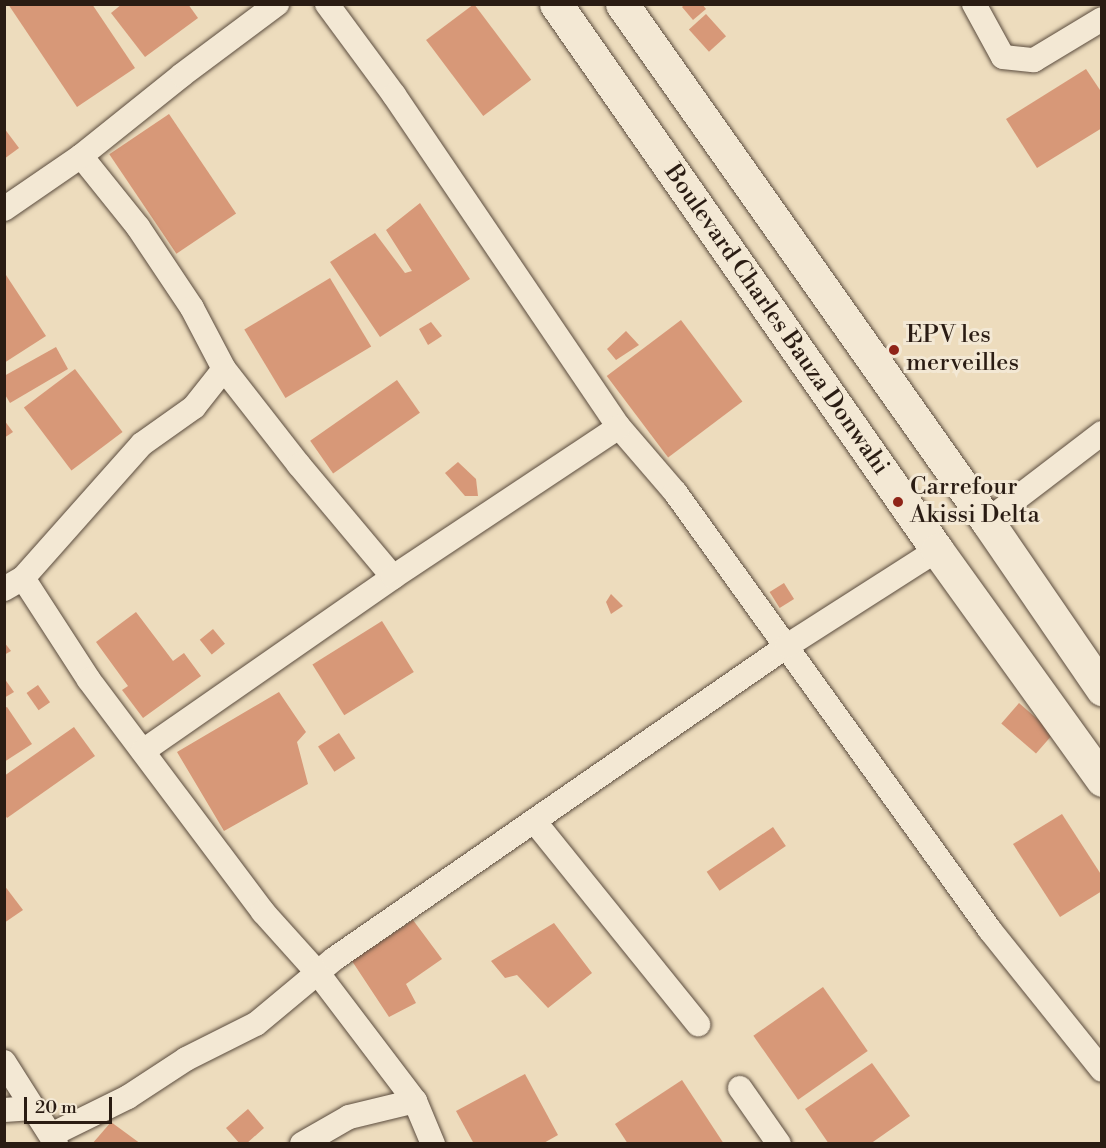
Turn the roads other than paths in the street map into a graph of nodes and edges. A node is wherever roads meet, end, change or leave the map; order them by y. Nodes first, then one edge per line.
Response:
1 (277, 4) edge
2 (327, 4) edge
3 (556, 4) edge
4 (622, 4) edge
5 (974, 4) edge
6 (1101, 19) edge
7 (81, 156) junction
8 (4, 208) edge
9 (225, 369) junction
10 (619, 427) junction
11 (1101, 432) edge
12 (987, 521) junction
13 (937, 550) junction
14 (393, 577) junction
15 (14, 583) edge
16 (787, 646) junction
17 (1101, 689) edge
18 (143, 751) junction
19 (1101, 780) edge
20 (535, 822) junction
21 (317, 972) junction
22 (698, 1024) dead end
23 (4, 1062) edge
24 (1101, 1070) edge
25 (740, 1088) dead end
26 (415, 1101) junction
27 (33, 1108) junction
28 (4, 1110) edge
29 (53, 1139) edge
30 (302, 1143) edge
31 (432, 1143) edge
32 (778, 1143) edge

1 - 7 street
2 - 10 street
3 - 13 main road, Boulevard Charles Bauza Donwahi
4 - 12 main road
5 - 6 street
7 - 8 street
7 - 9 street
9 - 14 street
9 - 15 street
10 - 14 street
10 - 16 street
11 - 12 street
12 - 17 main road
13 - 16 street
13 - 19 main road, Boulevard Charles Bauza Donwahi
14 - 18 street
15 - 18 street
16 - 20 street
16 - 24 street
18 - 21 street
20 - 21 street
20 - 22 street
21 - 26 street
21 - 29 street
23 - 27 street
25 - 32 street
26 - 30 street
26 - 31 street
27 - 28 street
27 - 29 street

